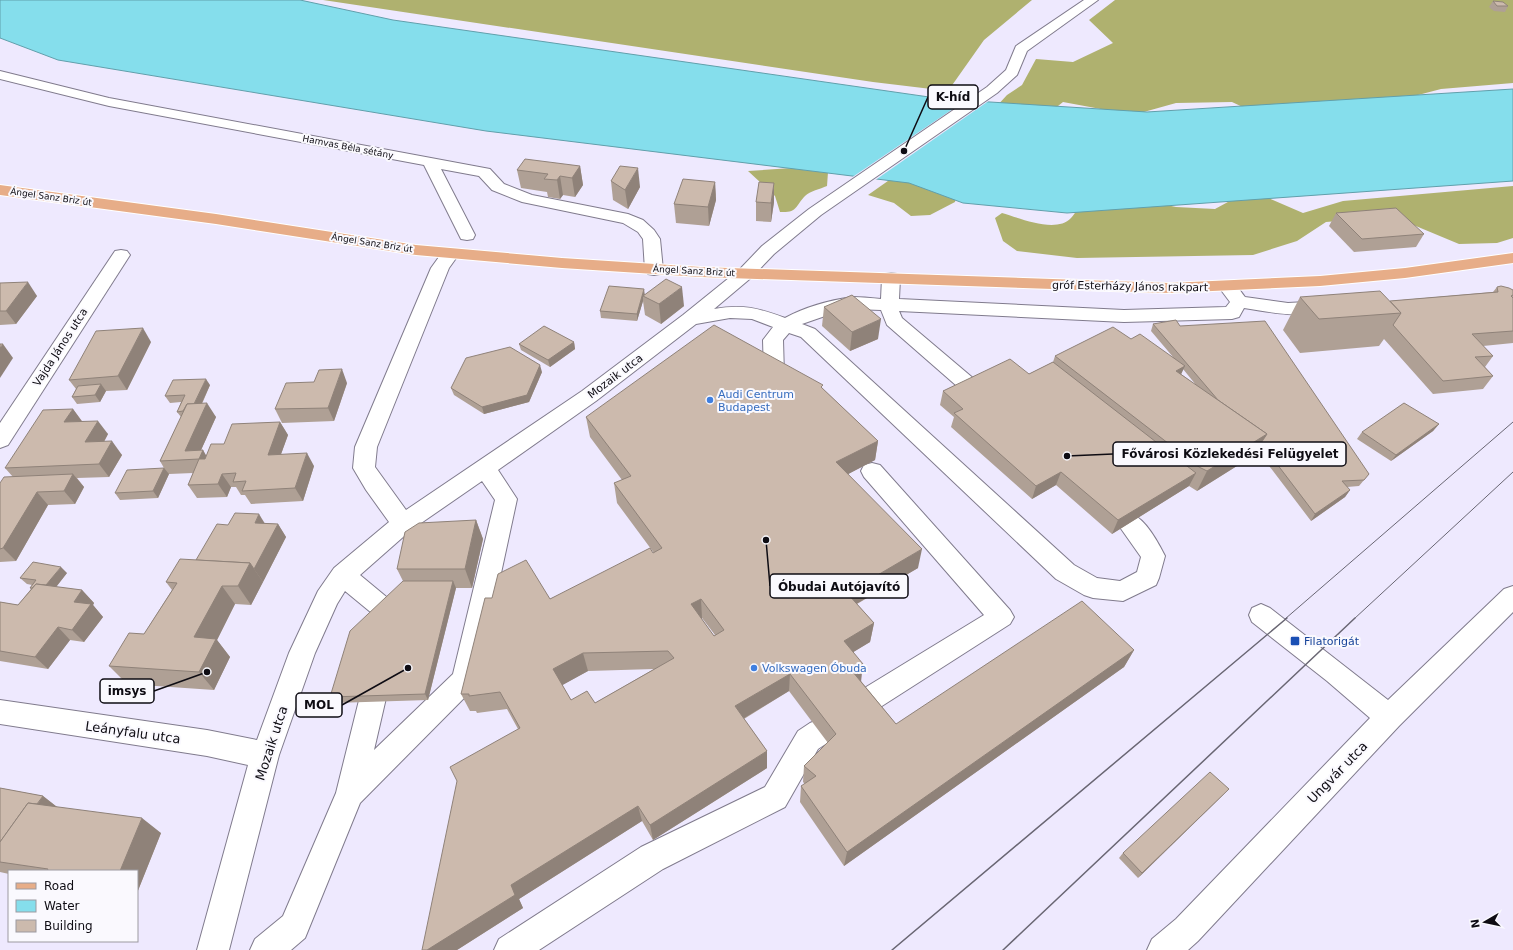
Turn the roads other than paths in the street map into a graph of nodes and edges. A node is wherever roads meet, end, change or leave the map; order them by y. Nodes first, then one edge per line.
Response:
1 (1092, 0) edge
2 (0, 75) edge
3 (430, 162) junction
4 (0, 190) edge
5 (467, 235) dead end
6 (450, 254) junction
7 (121, 255) dead end
8 (1513, 258) edge
9 (654, 270) junction
10 (746, 273) junction
11 (891, 278) junction
12 (1227, 286) junction
13 (1239, 302) junction
14 (890, 305) junction
15 (1342, 305) edge
16 (690, 318) junction
17 (787, 324) junction
18 (774, 375) edge
19 (973, 389) edge
20 (0, 440) edge
21 (485, 468) junction
22 (872, 471) dead end
23 (1129, 523) edge
24 (403, 524) junction
25 (343, 574) junction
26 (1513, 596) edge
27 (1261, 615) dead end
28 (862, 704) edge
29 (0, 712) edge
30 (1389, 717) junction
31 (820, 732) edge
32 (265, 755) junction
33 (350, 793) junction
34 (213, 950) edge
35 (266, 950) edge
36 (510, 950) edge
37 (1163, 950) edge

1 - 10 street, Mozaik utca
2 - 3 street, Hamvas Béla sétány
3 - 5 street
3 - 9 street, Hamvas Béla sétány
4 - 6 main road, Ángel Sanz Briz út
6 - 9 main road, Ángel Sanz Briz út
6 - 24 street
7 - 20 street, Vajda János utca
8 - 12 main road, gróf Esterházy János rakpart
9 - 10 main road, Ángel Sanz Briz út
10 - 11 main road, gróf Esterházy János rakpart
10 - 16 street, Mozaik utca
11 - 12 main road, gróf Esterházy János rakpart
11 - 14 street
12 - 13 street
13 - 14 street
13 - 15 street
14 - 17 street
14 - 19 street
16 - 17 street
16 - 21 street, Mozaik utca
17 - 18 street
17 - 23 street
21 - 24 street, Mozaik utca
21 - 33 street
22 - 28 street
24 - 25 street, Mozaik utca
25 - 32 street, Mozaik utca
25 - 33 street
26 - 30 street, Ungvár utca
27 - 30 street
29 - 32 street, Leányfalu utca
30 - 37 street, Ungvár utca
31 - 36 street
32 - 34 street, Mozaik utca
33 - 35 street

